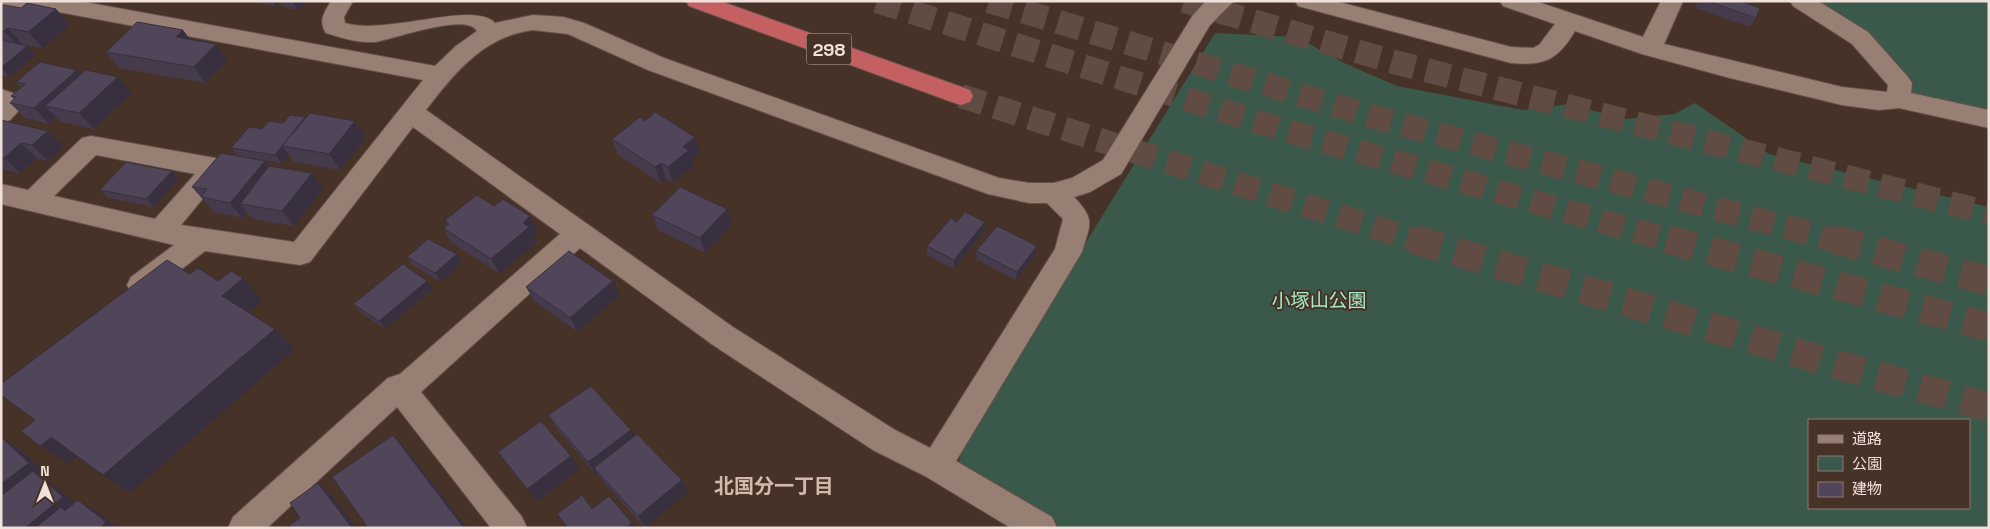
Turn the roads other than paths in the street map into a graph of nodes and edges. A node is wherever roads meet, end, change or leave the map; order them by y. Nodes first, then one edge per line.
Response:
1 (19, 1) edge
2 (37, 1) edge
3 (342, 1) edge
4 (697, 1) edge
5 (1223, 1) edge
6 (1306, 1) edge
7 (1511, 1) edge
8 (1672, 1) edge
9 (1801, 1) edge
10 (1, 16) edge
11 (1568, 20) junction
12 (490, 33) junction
13 (1650, 48) junction
14 (440, 75) junction
15 (961, 96) tunnel mouth
16 (1, 98) edge
17 (1899, 99) junction
18 (412, 113) junction
19 (1, 114) edge
20 (1989, 119) edge
21 (1054, 193) junction
22 (1, 194) edge
23 (32, 201) junction
24 (162, 230) junction
25 (579, 233) junction
26 (200, 240) junction
27 (123, 299) edge
28 (401, 392) junction
29 (936, 466) junction
30 (258, 523) edge
31 (511, 528) edge
32 (1041, 528) edge

1 - 10 street
2 - 14 street
3 - 12 street
4 - 15 highway, 298
5 - 21 street
6 - 11 street
7 - 11 street
8 - 13 street
9 - 17 street
11 - 13 street
12 - 14 street
12 - 21 street
13 - 17 street
14 - 18 street
16 - 19 street
17 - 20 street
18 - 25 street
18 - 26 street
21 - 29 street
22 - 23 street
23 - 24 street
23 - 24 street
24 - 26 street
25 - 28 street
25 - 29 street
26 - 27 street
28 - 30 street
28 - 31 street
29 - 32 street

